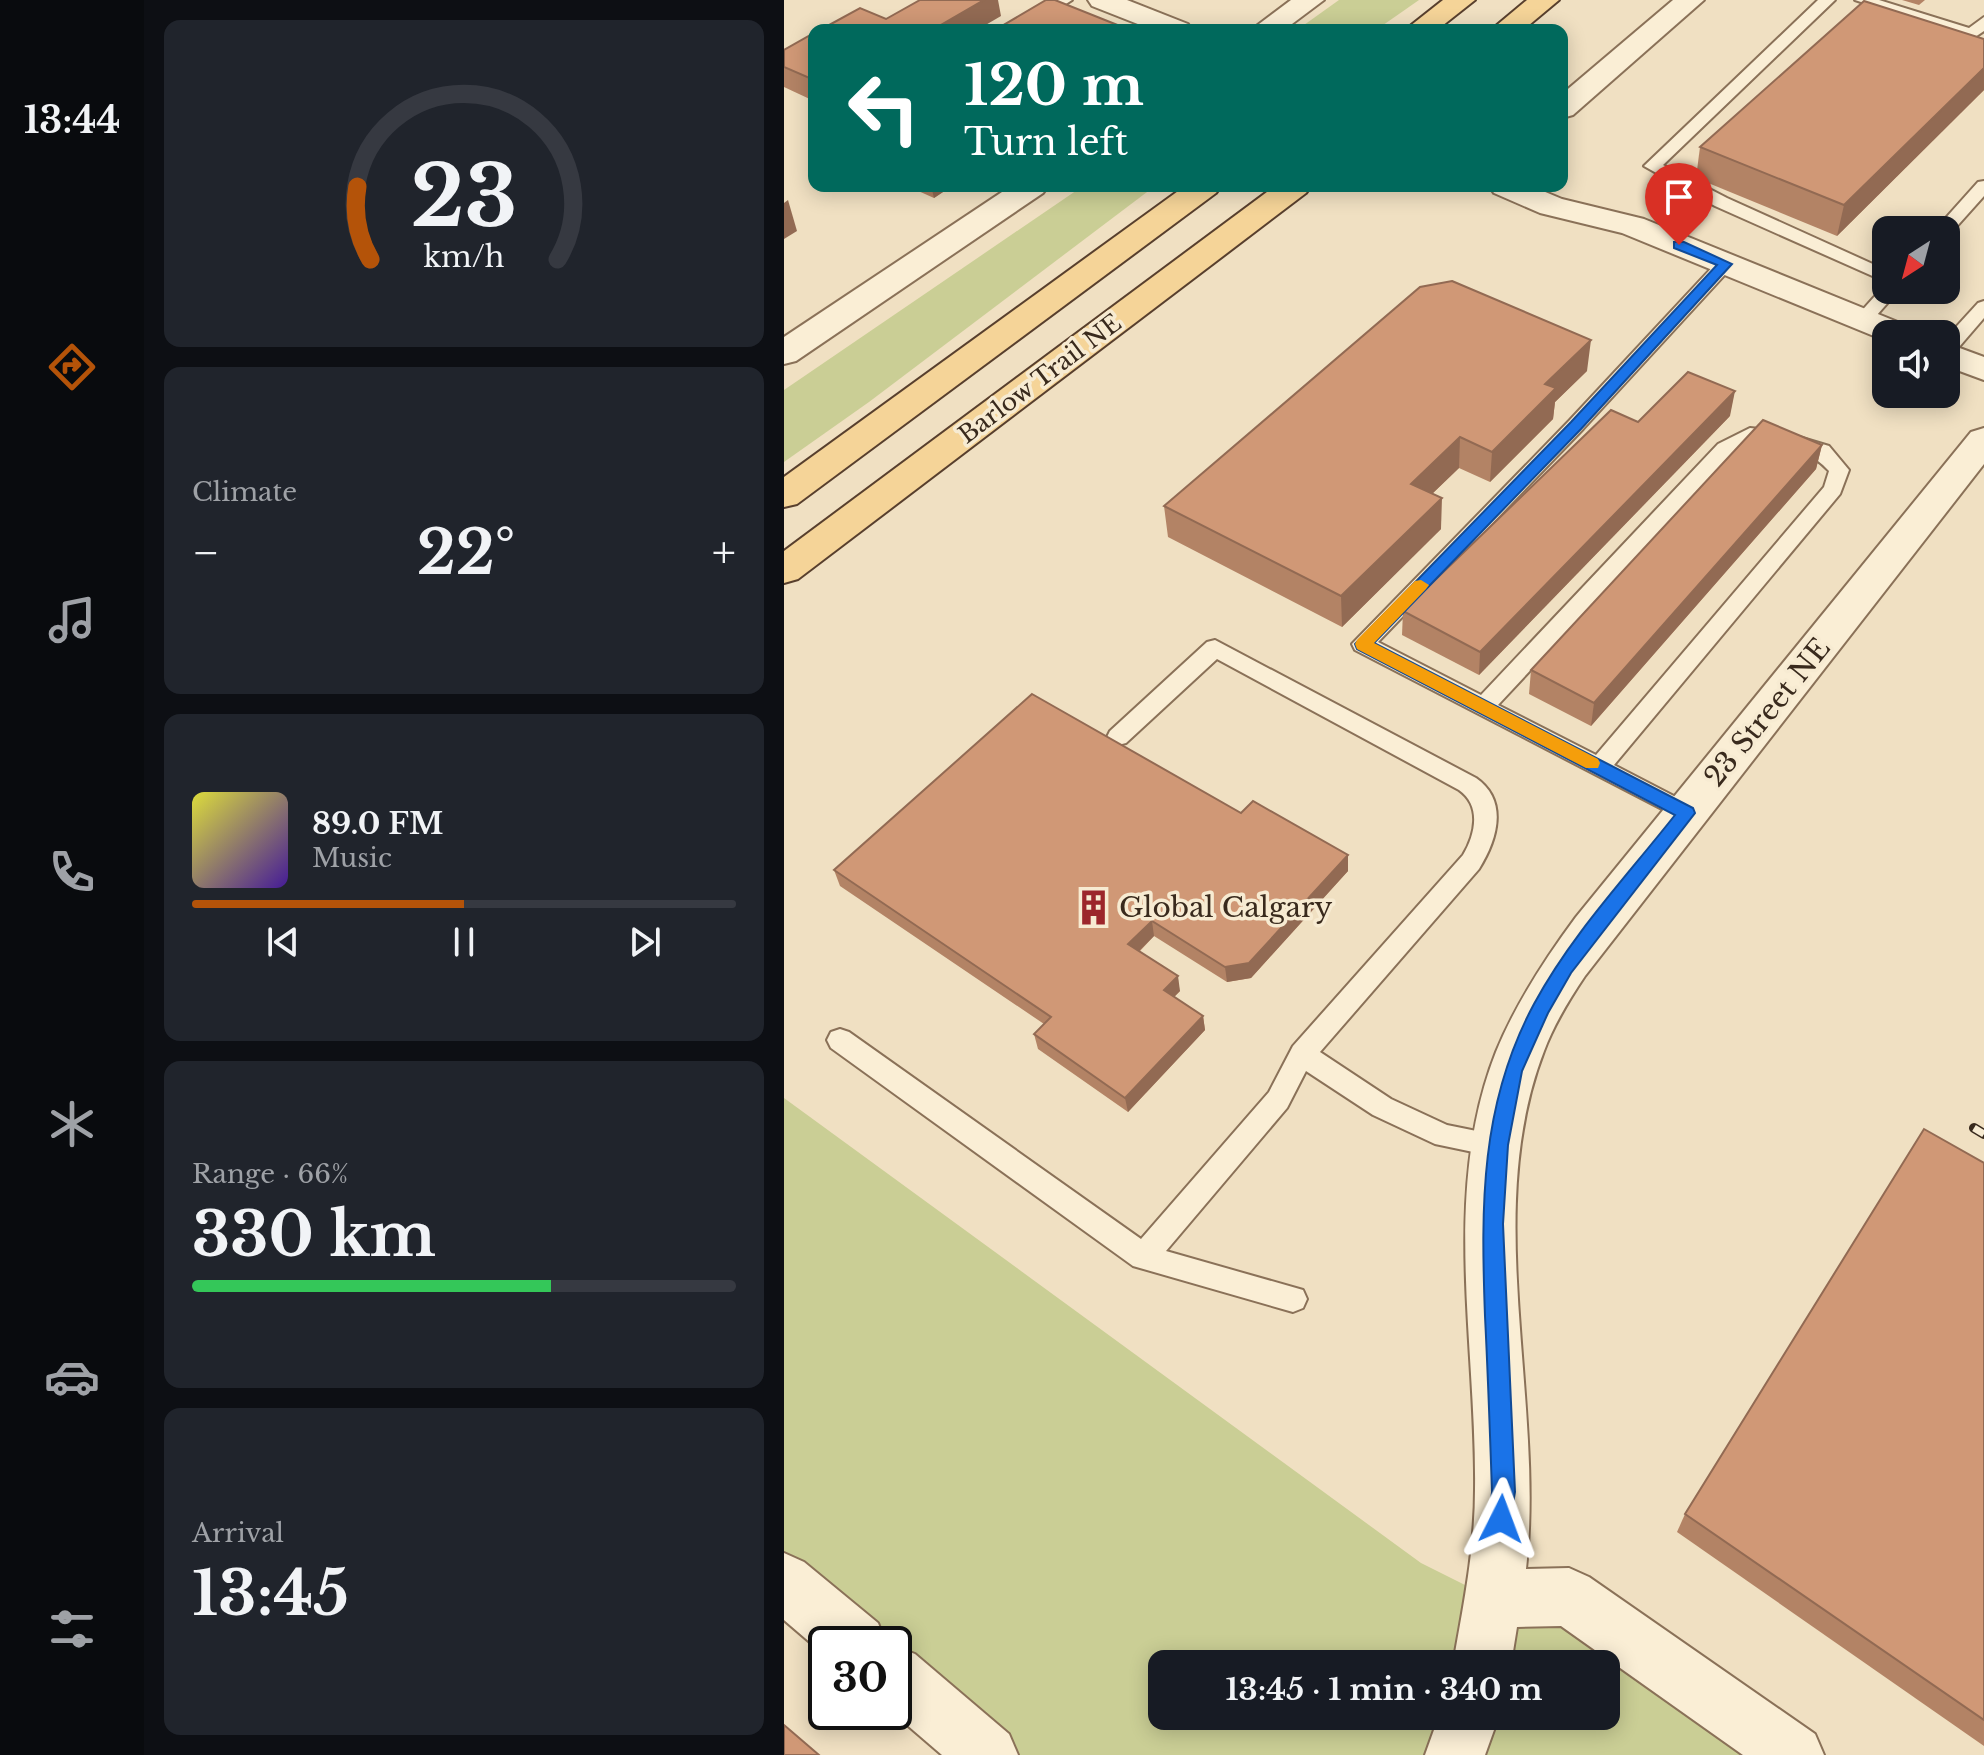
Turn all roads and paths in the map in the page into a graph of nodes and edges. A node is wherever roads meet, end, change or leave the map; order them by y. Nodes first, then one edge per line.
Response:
1 (1064, 0) edge
2 (1102, 0) edge
3 (1310, 0) edge
4 (1461, 0) edge
5 (1545, 0) edge
6 (1690, 0) edge
7 (1827, 0) edge
8 (1863, 0) edge
9 (1024, 24) edge
10 (1163, 24) edge
11 (1274, 24) edge
12 (1427, 24) edge
13 (1513, 24) edge
14 (1980, 31) edge
15 (1568, 104) edge
16 (1568, 185) edge
17 (1984, 186) edge
18 (1023, 192) edge
19 (1197, 192) edge
20 (1287, 192) edge
21 (1519, 192) edge
22 (1957, 216) edge
23 (1633, 226) junction
24 (1725, 264) junction
25 (1872, 271) edge
26 (1877, 304) edge
27 (1984, 307) edge
28 (1863, 320) junction
29 (1872, 324) edge
30 (1960, 335) edge
31 (784, 352) edge
32 (1960, 358) edge
33 (1984, 369) edge
34 (1984, 440) edge
35 (784, 495) edge
36 (784, 570) edge
37 (1483, 707) junction
38 (1118, 737) dead end
39 (1599, 767) junction
40 (1687, 813) junction
41 (840, 1040) dead end
42 (1302, 1054) junction
43 (1497, 1145) junction
44 (1143, 1257) junction
45 (1293, 1299) dead end
46 (784, 1582) edge
47 (1493, 1599) junction
48 (836, 1626) edge
49 (1484, 1650) edge
50 (912, 1690) edge
51 (1464, 1730) edge
52 (988, 1755) edge
53 (1455, 1755) edge
54 (1794, 1755) edge

1 - 9 lane
2 - 10 street
3 - 11 street
4 - 12 main road
5 - 13 main road
6 - 15 street
7 - 25 lane
8 - 14 lane
16 - 23 street
17 - 22 lane
18 - 31 street
19 - 35 main road, Barlow Trail NE
20 - 36 main road, Barlow Trail NE
21 - 23 street
23 - 24 street
24 - 28 street
24 - 37 lane
26 - 28 lane
27 - 30 lane
28 - 29 street
32 - 33 street
34 - 40 street, 23 Street NE
37 - 39 lane
37 - 39 lane
38 - 42 lane
39 - 40 lane
40 - 43 street, 23 Street NE
41 - 44 lane
42 - 43 lane
42 - 44 lane
43 - 47 street, 23 Street NE
44 - 45 lane
46 - 48 street
47 - 49 street, 23 Street NE
47 - 54 street
50 - 52 street
51 - 53 street

